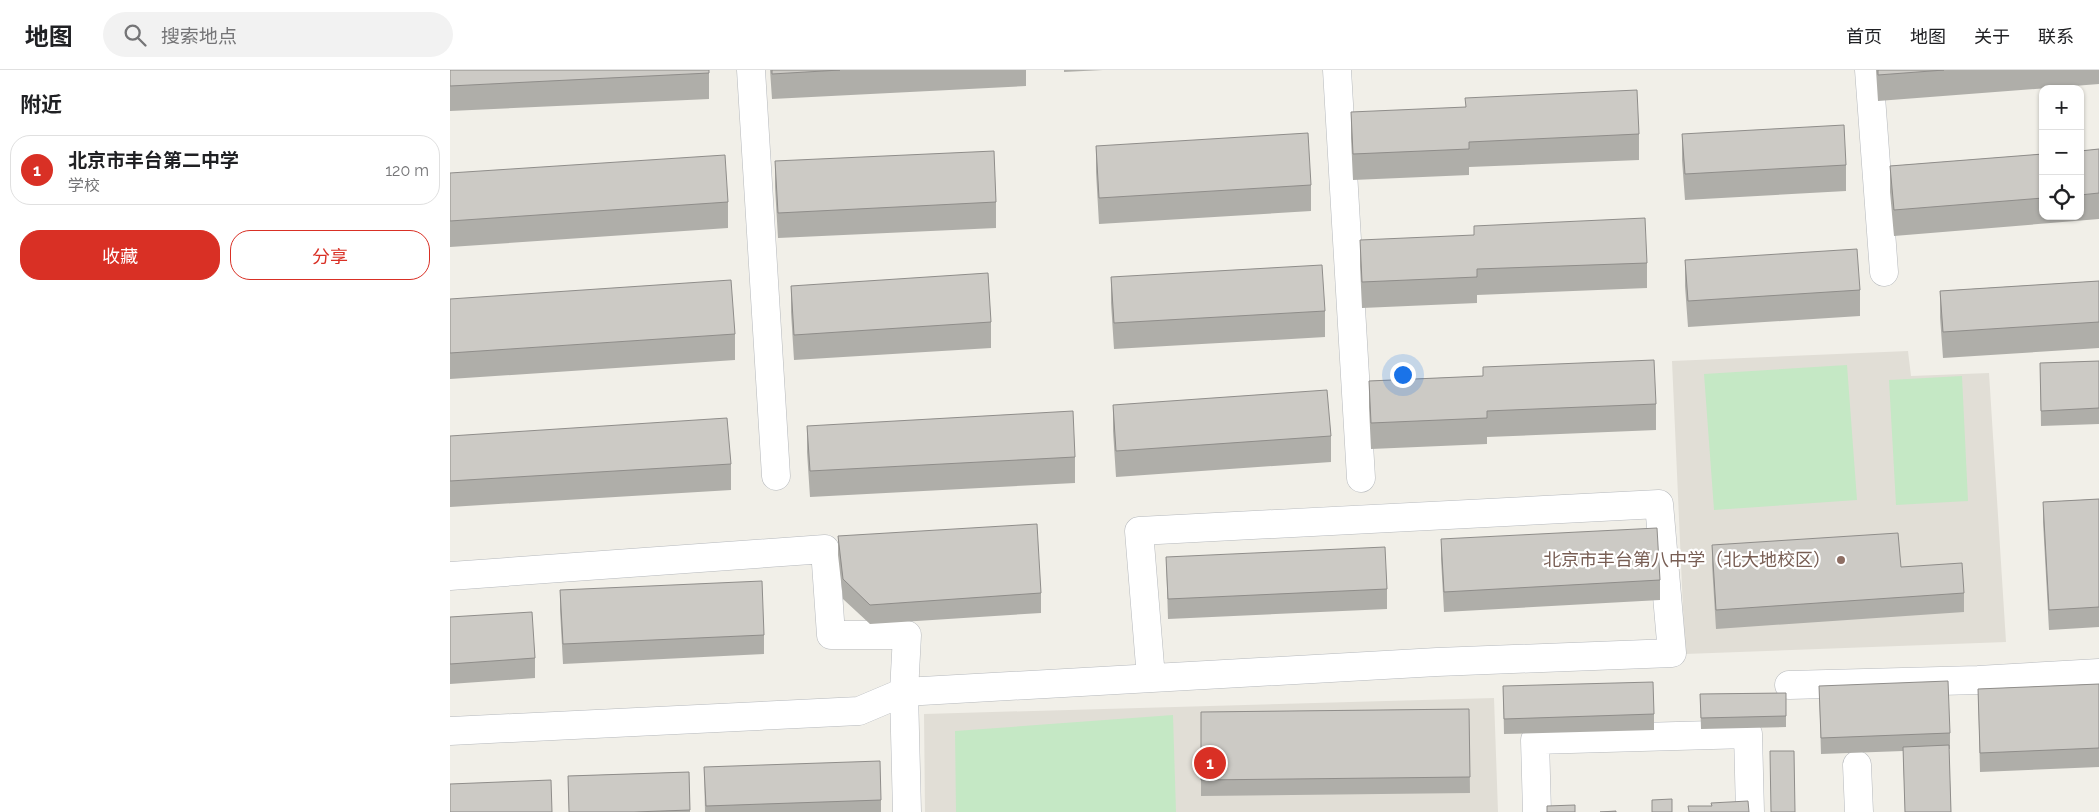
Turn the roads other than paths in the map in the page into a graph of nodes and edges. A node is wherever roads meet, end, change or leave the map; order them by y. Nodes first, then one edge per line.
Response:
1 (751, 70) edge
2 (1337, 70) edge
3 (1869, 70) edge
4 (1884, 272) dead end
5 (776, 476) dead end
6 (1361, 478) dead end
7 (450, 576) edge
8 (2099, 673) edge
9 (1151, 678) junction
10 (1789, 685) dead end
11 (904, 692) junction
12 (450, 731) edge
13 (1857, 765) dead end
14 (907, 812) edge
15 (1537, 812) edge
16 (1750, 812) edge
17 (1859, 812) edge

1 - 5 street
2 - 6 street
3 - 4 street
7 - 11 street
8 - 10 street
9 - 9 street
9 - 11 street
11 - 12 street
11 - 14 street
13 - 17 street
15 - 16 street

